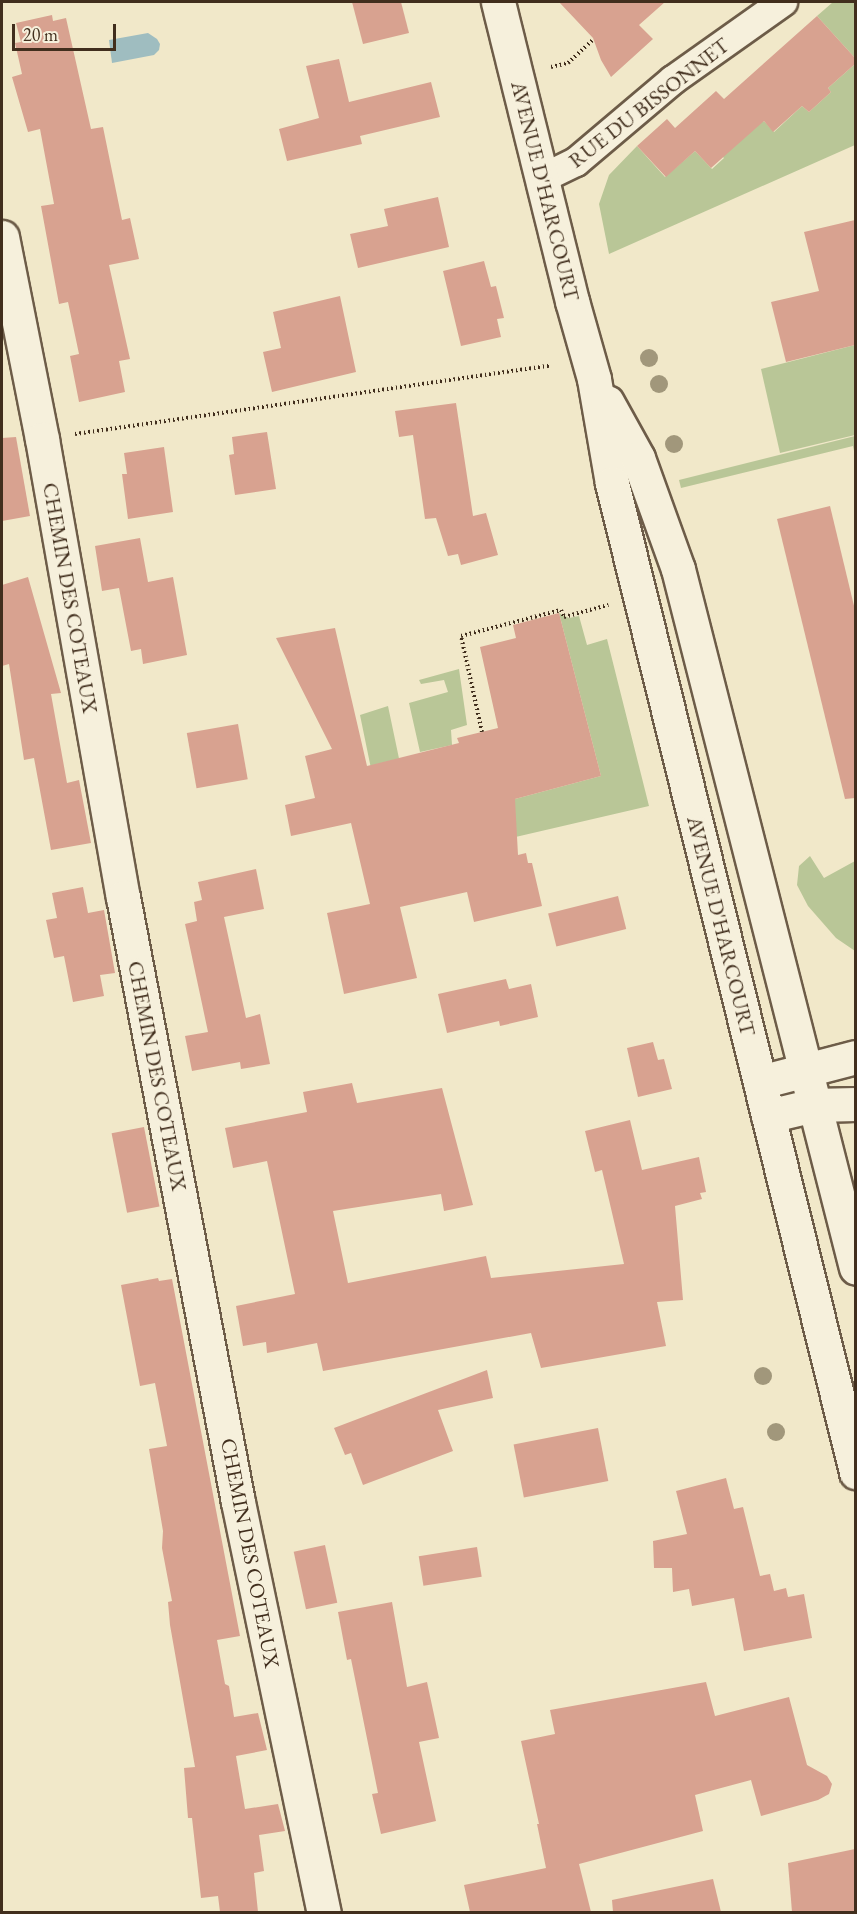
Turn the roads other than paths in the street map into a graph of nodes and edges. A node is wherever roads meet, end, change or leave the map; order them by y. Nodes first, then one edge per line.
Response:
1 (498, 2) edge
2 (783, 2) edge
3 (541, 179) junction
4 (2, 237) edge
5 (594, 379) junction
6 (855, 1057) edge
7 (806, 1071) junction
8 (760, 1082) junction
9 (855, 1104) edge
10 (814, 1105) junction
11 (768, 1116) junction
12 (855, 1268) edge
13 (855, 1472) edge
14 (324, 1912) edge

1 - 3 main road, AVENUE D'HARCOURT
2 - 3 street, RUE DU BISSONNET
3 - 5 main road, AVENUE D'HARCOURT
4 - 14 main road, CHEMIN DES COTEAUX
5 - 7 main road, AVENUE D'HARCOURT
5 - 8 main road, AVENUE D'HARCOURT
6 - 7 main road
7 - 8 main road
7 - 10 main road, AVENUE D'HARCOURT
8 - 11 main road, AVENUE D'HARCOURT
9 - 10 main road
10 - 11 main road
10 - 12 main road, AVENUE D'HARCOURT
11 - 13 main road, AVENUE D'HARCOURT

